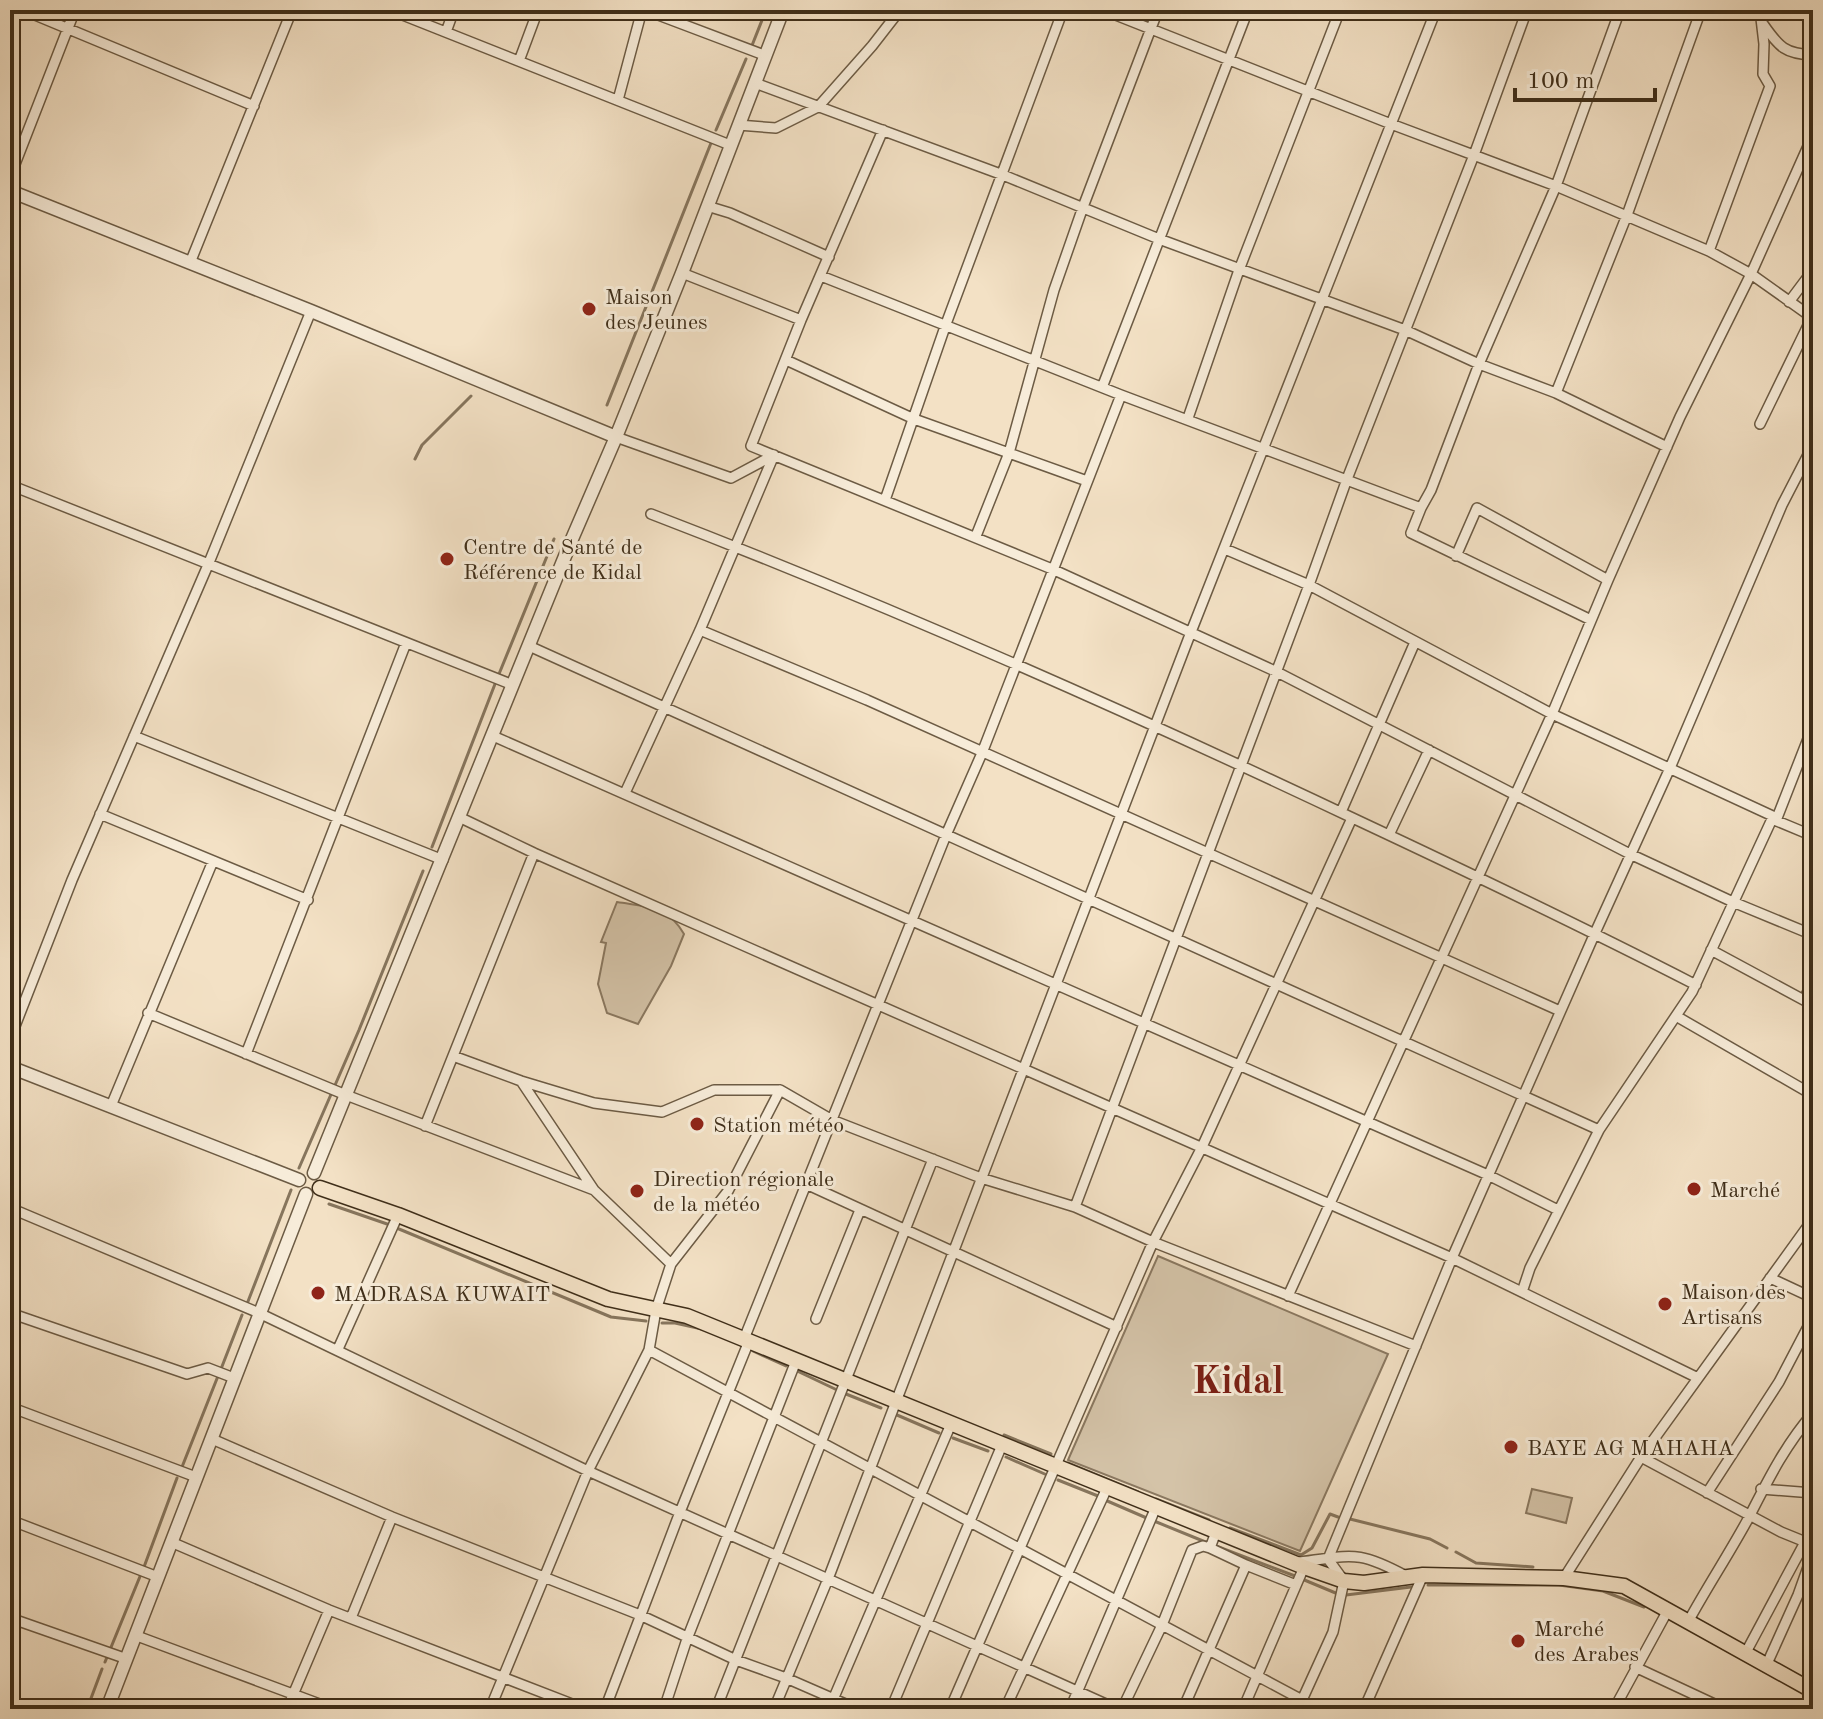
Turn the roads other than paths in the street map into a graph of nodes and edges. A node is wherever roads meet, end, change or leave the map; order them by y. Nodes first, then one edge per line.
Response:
1 (23, 10) edge
2 (75, 10) edge
3 (292, 10) edge
4 (390, 10) edge
5 (454, 10) edge
6 (538, 10) edge
7 (644, 10) edge
8 (783, 10) edge
9 (900, 10) edge
10 (1063, 10) edge
11 (1103, 10) edge
12 (1158, 10) edge
13 (1248, 10) edge
14 (1340, 10) edge
15 (1436, 10) edge
16 (1527, 10) edge
17 (1620, 10) edge
18 (1701, 10) edge
19 (1761, 16) edge
20 (68, 28) junction
21 (1151, 29) junction
22 (446, 32) junction
23 (764, 55) junction
24 (1813, 55) edge
25 (519, 61) junction
26 (1229, 61) junction
27 (755, 83) junction
28 (1308, 91) junction
29 (618, 100) junction
30 (254, 106) junction
31 (818, 107) junction
32 (1391, 124) junction
33 (738, 125) junction
34 (883, 130) junction
35 (1813, 135) edge
36 (730, 145) junction
37 (1474, 155) junction
38 (1003, 175) junction
39 (10, 177) edge
40 (1556, 186) junction
41 (10, 191) edge
42 (707, 206) junction
43 (1083, 207) junction
44 (1627, 215) junction
45 (1159, 239) junction
46 (1709, 251) junction
47 (829, 257) junction
48 (190, 263) junction
49 (1239, 270) junction
50 (1813, 270) edge
51 (682, 273) junction
52 (1751, 274) junction
53 (821, 276) junction
54 (1323, 301) junction
55 (1789, 302) junction
56 (311, 311) junction
57 (1813, 318) edge
58 (801, 320) junction
59 (946, 324) junction
60 (1405, 330) junction
61 (786, 360) junction
62 (1035, 360) junction
63 (1479, 364) junction
64 (1103, 385) junction
65 (1556, 393) junction
66 (1121, 395) junction
67 (1188, 418) junction
68 (914, 419) junction
69 (1760, 424) dead end
70 (616, 437) junction
71 (1813, 445) edge
72 (1667, 447) junction
73 (1264, 448) junction
74 (1009, 453) junction
75 (774, 455) junction
76 (1347, 479) junction
77 (1087, 481) junction
78 (10, 485) edge
79 (885, 500) junction
80 (1421, 508) junction
81 (651, 514) dead end
82 (976, 536) junction
83 (735, 546) junction
84 (1225, 549) junction
85 (1456, 556) junction
86 (208, 565) junction
87 (1052, 569) junction
88 (1608, 580) junction
89 (1309, 585) junction
90 (1591, 620) junction
91 (700, 630) junction
92 (1191, 632) junction
93 (1415, 642) junction
94 (406, 643) junction
95 (529, 646) junction
96 (1017, 665) junction
97 (1277, 672) junction
98 (513, 685) junction
99 (664, 706) junction
100 (1552, 714) junction
101 (1378, 723) junction
102 (1156, 724) junction
103 (1813, 726) edge
104 (134, 736) junction
105 (493, 736) junction
106 (1429, 750) junction
107 (982, 753) junction
108 (1240, 764) junction
109 (1670, 768) junction
110 (625, 793) junction
111 (1515, 794) junction
112 (1341, 812) junction
113 (100, 814) junction
114 (1122, 814) junction
115 (461, 818) junction
116 (1352, 818) junction
117 (1774, 818) junction
118 (339, 819) junction
119 (946, 835) junction
120 (1389, 835) junction
121 (1813, 836) edge
122 (534, 853) junction
123 (1207, 853) junction
124 (1630, 854) junction
125 (443, 860) junction
126 (213, 861) junction
127 (1479, 878) junction
128 (1089, 899) junction
129 (308, 900) junction
130 (1314, 901) junction
131 (1733, 902) junction
132 (912, 921) junction
133 (1595, 933) junction
134 (1813, 935) edge
135 (1175, 938) junction
136 (1711, 950) junction
137 (1442, 958) junction
138 (1813, 980) edge
139 (1276, 984) junction
140 (1056, 985) junction
141 (1696, 985) junction
142 (1808, 1002) edge
143 (878, 1004) junction
144 (1560, 1011) junction
145 (148, 1013) junction
146 (1676, 1016) junction
147 (1143, 1023) junction
148 (10, 1039) edge
149 (1403, 1041) junction
150 (246, 1054) junction
151 (453, 1056) junction
152 (1239, 1065) junction
153 (10, 1067) edge
154 (1024, 1067) junction
155 (521, 1081) junction
156 (780, 1090) junction
157 (346, 1095) junction
158 (1524, 1095) junction
159 (1813, 1095) edge
160 (111, 1106) junction
161 (1112, 1107) junction
162 (832, 1120) junction
163 (1366, 1121) junction
164 (425, 1126) junction
165 (1599, 1130) junction
166 (1202, 1147) junction
167 (933, 1159) junction
168 (314, 1173) junction
169 (1488, 1175) junction
170 (981, 1178) junction
171 (299, 1180) junction
172 (806, 1184) junction
173 (594, 1190) junction
174 (313, 1191) junction
175 (1328, 1203) junction
176 (1075, 1207) junction
177 (10, 1208) edge
178 (860, 1210) junction
179 (1558, 1210) junction
180 (398, 1215) junction
181 (1813, 1219) edge
182 (905, 1230) junction
183 (1153, 1242) junction
184 (953, 1252) junction
185 (1452, 1258) junction
186 (671, 1264) junction
187 (1770, 1278) junction
188 (1522, 1292) junction
189 (1288, 1296) junction
190 (1813, 1298) edge
191 (656, 1310) junction
192 (10, 1313) edge
193 (259, 1313) junction
194 (1813, 1317) edge
195 (816, 1319) dead end
196 (1117, 1327) junction
197 (747, 1340) junction
198 (1416, 1346) junction
199 (338, 1349) junction
200 (649, 1350) junction
201 (796, 1361) junction
202 (234, 1378) junction
203 (1698, 1378) junction
204 (845, 1381) junction
205 (729, 1392) junction
206 (896, 1402) junction
207 (10, 1407) edge
208 (1813, 1413) edge
209 (775, 1419) junction
210 (951, 1424) junction
211 (212, 1439) junction
212 (822, 1442) junction
213 (1002, 1445) junction
214 (1641, 1457) junction
215 (869, 1467) junction
216 (1057, 1467) junction
217 (588, 1471) junction
218 (196, 1477) junction
219 (1107, 1488) junction
220 (1761, 1489) junction
221 (1707, 1493) junction
222 (1813, 1493) edge
223 (920, 1495) junction
224 (1156, 1507) junction
225 (680, 1512) junction
226 (1749, 1515) junction
227 (392, 1517) junction
228 (10, 1520) edge
229 (971, 1522) junction
230 (1216, 1532) junction
231 (730, 1534) junction
232 (171, 1542) junction
233 (1809, 1543) edge
234 (1210, 1548) junction
235 (1021, 1549) junction
236 (1813, 1553) edge
237 (775, 1555) junction
238 (1328, 1559) junction
239 (1246, 1565) junction
240 (1298, 1565) junction
241 (1066, 1573) junction
242 (1423, 1575) junction
243 (1406, 1576) junction
244 (158, 1577) junction
245 (542, 1578) junction
246 (1564, 1578) junction
247 (828, 1579) junction
248 (1344, 1581) junction
249 (1296, 1585) junction
250 (875, 1600) junction
251 (1116, 1600) junction
252 (329, 1610) junction
253 (1668, 1610) junction
254 (640, 1615) junction
255 (10, 1618) edge
256 (351, 1618) junction
257 (1688, 1622) junction
258 (925, 1623) junction
259 (1162, 1625) junction
260 (137, 1636) junction
261 (687, 1639) junction
262 (977, 1646) junction
263 (1208, 1649) junction
264 (1745, 1654) junction
265 (127, 1659) junction
266 (736, 1660) junction
267 (1766, 1666) junction
268 (1635, 1667) junction
269 (1025, 1668) junction
270 (502, 1677) junction
271 (1257, 1677) junction
272 (786, 1678) junction
273 (1813, 1691) edge
274 (1078, 1692) junction
275 (294, 1693) junction
276 (834, 1699) junction
277 (1300, 1704) edge
278 (107, 1709) edge
279 (287, 1709) edge
280 (333, 1709) edge
281 (490, 1709) edge
282 (585, 1709) edge
283 (605, 1709) edge
284 (664, 1709) edge
285 (716, 1709) edge
286 (774, 1709) edge
287 (829, 1709) edge
288 (857, 1709) edge
289 (891, 1709) edge
290 (950, 1709) edge
291 (1005, 1709) edge
292 (1070, 1709) edge
293 (1119, 1709) edge
294 (1183, 1709) edge
295 (1243, 1709) edge
296 (1319, 1709) edge
297 (1364, 1709) edge
298 (1614, 1709) edge
299 (1725, 1709) edge

1 - 20 street
2 - 20 street
3 - 30 street
4 - 22 street
5 - 22 street
6 - 25 street
7 - 23 street
7 - 29 street
8 - 23 street
9 - 31 street
10 - 38 street
11 - 21 street
12 - 21 street
13 - 26 street
14 - 28 street
15 - 32 street
16 - 37 street
17 - 40 street
18 - 44 street
19 - 24 street
19 - 46 street
20 - 30 street
20 - 39 street
21 - 26 street
21 - 43 street
22 - 25 street
23 - 27 street
25 - 29 street
26 - 28 street
26 - 45 street
27 - 31 street
27 - 33 street
28 - 32 street
28 - 49 street
29 - 36 street
30 - 48 street
31 - 33 street
31 - 34 street
32 - 37 street
32 - 54 street
33 - 36 street
34 - 38 street
34 - 47 street
35 - 52 street
36 - 42 street
37 - 40 street
37 - 60 street
38 - 43 street
38 - 59 street
40 - 44 street
40 - 63 street
41 - 48 street
42 - 47 street
42 - 51 street
43 - 45 street
43 - 62 street
44 - 46 street
44 - 65 street
45 - 49 street
45 - 64 street
46 - 52 street
47 - 53 street
48 - 56 street
49 - 54 street
49 - 67 street
50 - 55 street
51 - 58 street
51 - 70 street
52 - 55 street
52 - 72 street
53 - 58 street
53 - 59 street
54 - 60 street
54 - 73 street
55 - 57 street
56 - 70 street
56 - 86 street
57 - 69 street
58 - 61 street
59 - 62 street
59 - 68 street
60 - 63 street
60 - 76 street
61 - 68 street
61 - 75 street
62 - 64 street
62 - 74 street
63 - 65 street
63 - 80 street
64 - 66 street
65 - 72 street
66 - 67 street
66 - 77 street
67 - 73 street
68 - 74 street
68 - 79 street
70 - 75 street
70 - 95 street
71 - 109 street
72 - 88 street
73 - 76 street
73 - 84 street
74 - 77 street
74 - 82 street
75 - 79 street
75 - 83 street
76 - 80 street
76 - 89 street
77 - 87 street
78 - 86 street
79 - 82 street
80 - 85 street
81 - 83 street
82 - 87 street
83 - 91 street
83 - 96 street
84 - 89 street
84 - 92 street
85 - 88 street
85 - 90 street
86 - 94 street
86 - 104 street
87 - 92 street
87 - 96 street
88 - 90 street
89 - 93 street
89 - 97 street
90 - 100 street
91 - 99 street
91 - 107 street
92 - 97 street
92 - 102 street
93 - 100 street
93 - 101 street
94 - 98 street
94 - 118 street
95 - 98 street
95 - 99 street
96 - 102 street
96 - 107 street
97 - 101 street
97 - 108 street
98 - 105 street
99 - 110 street
99 - 119 street
100 - 109 street
100 - 111 street
101 - 106 street
101 - 112 street
102 - 108 street
102 - 114 street
103 - 117 street
104 - 113 street
104 - 118 street
105 - 110 street
105 - 115 street
106 - 111 street
106 - 120 street
107 - 114 street
107 - 119 street
108 - 112 street
108 - 123 street
109 - 117 street
109 - 124 street
110 - 132 street
111 - 124 street
111 - 127 street
112 - 116 street
113 - 126 street
113 - 148 street
114 - 123 street
114 - 128 street
115 - 122 street
115 - 125 street
116 - 120 street
116 - 130 street
117 - 121 street
117 - 131 street
118 - 125 street
118 - 129 street
119 - 128 street
119 - 132 street
120 - 127 street
122 - 143 street
122 - 151 street
123 - 130 street
123 - 135 street
124 - 131 street
124 - 133 street
125 - 157 street
126 - 129 street
126 - 145 street
127 - 133 street
127 - 137 street
128 - 135 street
128 - 140 street
129 - 150 street
130 - 137 street
130 - 139 street
131 - 134 street
131 - 136 street
132 - 140 street
132 - 143 street
133 - 141 street
133 - 144 street
135 - 139 street
135 - 147 street
136 - 141 street
136 - 142 street
137 - 144 street
137 - 149 street
138 - 142 street
139 - 149 street
139 - 152 street
140 - 147 street
140 - 154 street
141 - 146 street
143 - 154 street
143 - 162 street
144 - 158 street
145 - 150 street
145 - 160 street
146 - 159 street
146 - 165 street
147 - 152 street
147 - 161 street
149 - 158 street
149 - 163 street
150 - 157 street
151 - 155 street
151 - 164 street
152 - 163 street
152 - 166 street
153 - 160 street
154 - 161 street
154 - 170 street
155 - 156 street
155 - 173 street
156 - 162 street
156 - 186 street
157 - 164 street
157 - 168 street
158 - 165 street
158 - 169 street
160 - 171 street
161 - 166 street
161 - 176 street
162 - 167 street
162 - 172 street
163 - 169 street
163 - 175 street
164 - 173 street
165 - 179 street
166 - 175 street
166 - 183 street
167 - 170 street
167 - 182 street
168 - 171 street
168 - 174 street
169 - 179 street
169 - 185 street
170 - 176 street
170 - 184 street
171 - 174 street
172 - 178 street
172 - 197 street
173 - 186 street
174 - 180 main road
174 - 193 street
175 - 185 street
175 - 189 street
176 - 183 street
177 - 193 street
178 - 182 street
178 - 195 street
179 - 188 street
180 - 191 main road
180 - 199 street
181 - 187 street
182 - 184 street
182 - 204 street
183 - 189 street
183 - 196 street
184 - 196 street
184 - 206 street
185 - 188 street
185 - 198 street
186 - 191 street
187 - 190 street
187 - 203 street
188 - 203 street
189 - 198 street
191 - 197 main road
191 - 200 street
192 - 202 street
193 - 199 street
193 - 202 street
194 - 221 street
196 - 216 street
197 - 201 main road
197 - 205 street
198 - 238 street
199 - 217 street
200 - 205 street
200 - 217 street
201 - 204 main road
201 - 209 street
202 - 211 street
203 - 214 street
204 - 206 main road
204 - 212 street
205 - 209 street
205 - 225 street
206 - 210 main road
206 - 215 street
207 - 218 street
208 - 220 street
209 - 212 street
209 - 231 street
210 - 213 main road
210 - 223 street
211 - 218 street
211 - 227 street
212 - 215 street
212 - 237 street
213 - 216 main road
213 - 229 street
214 - 221 street
214 - 246 street
215 - 223 street
215 - 247 street
216 - 219 main road
216 - 235 street
217 - 225 street
217 - 245 street
218 - 232 street
219 - 224 main road
219 - 241 street
220 - 222 street
220 - 226 street
221 - 226 street
223 - 229 street
223 - 250 street
224 - 230 main road
224 - 251 street
225 - 231 street
225 - 254 street
226 - 233 street
226 - 257 street
227 - 245 street
227 - 256 street
228 - 244 street
229 - 235 street
229 - 258 street
230 - 234 street
230 - 240 main road
231 - 237 street
231 - 261 street
232 - 244 street
232 - 252 street
233 - 264 street
234 - 239 street
234 - 259 street
235 - 241 street
235 - 262 street
236 - 267 street
237 - 247 street
237 - 266 street
238 - 240 street
238 - 243 street
238 - 248 street
239 - 249 street
239 - 263 street
240 - 248 main road
240 - 249 street
241 - 251 street
241 - 269 street
242 - 243 main road
242 - 246 main road
242 - 297 street
243 - 248 main road
244 - 260 street
245 - 254 street
245 - 270 street
246 - 253 main road
247 - 250 street
247 - 272 street
248 - 277 street
249 - 271 street
250 - 258 street
250 - 276 street
251 - 259 street
251 - 274 street
252 - 256 street
252 - 275 street
253 - 257 main road
253 - 268 street
254 - 261 street
254 - 283 street
255 - 265 street
256 - 270 street
257 - 264 main road
258 - 262 street
258 - 289 street
259 - 263 street
259 - 293 street
260 - 265 street
260 - 275 street
261 - 266 street
261 - 284 street
262 - 269 street
262 - 290 street
263 - 271 street
263 - 294 street
264 - 267 main road
265 - 278 street
266 - 272 street
266 - 285 street
267 - 273 main road
268 - 298 street
268 - 299 street
269 - 274 street
269 - 291 street
270 - 281 street
270 - 282 street
271 - 277 street
271 - 295 street
272 - 276 street
272 - 286 street
274 - 292 street
274 - 293 street
275 - 279 street
275 - 280 street
276 - 287 street
276 - 288 street
277 - 296 street

